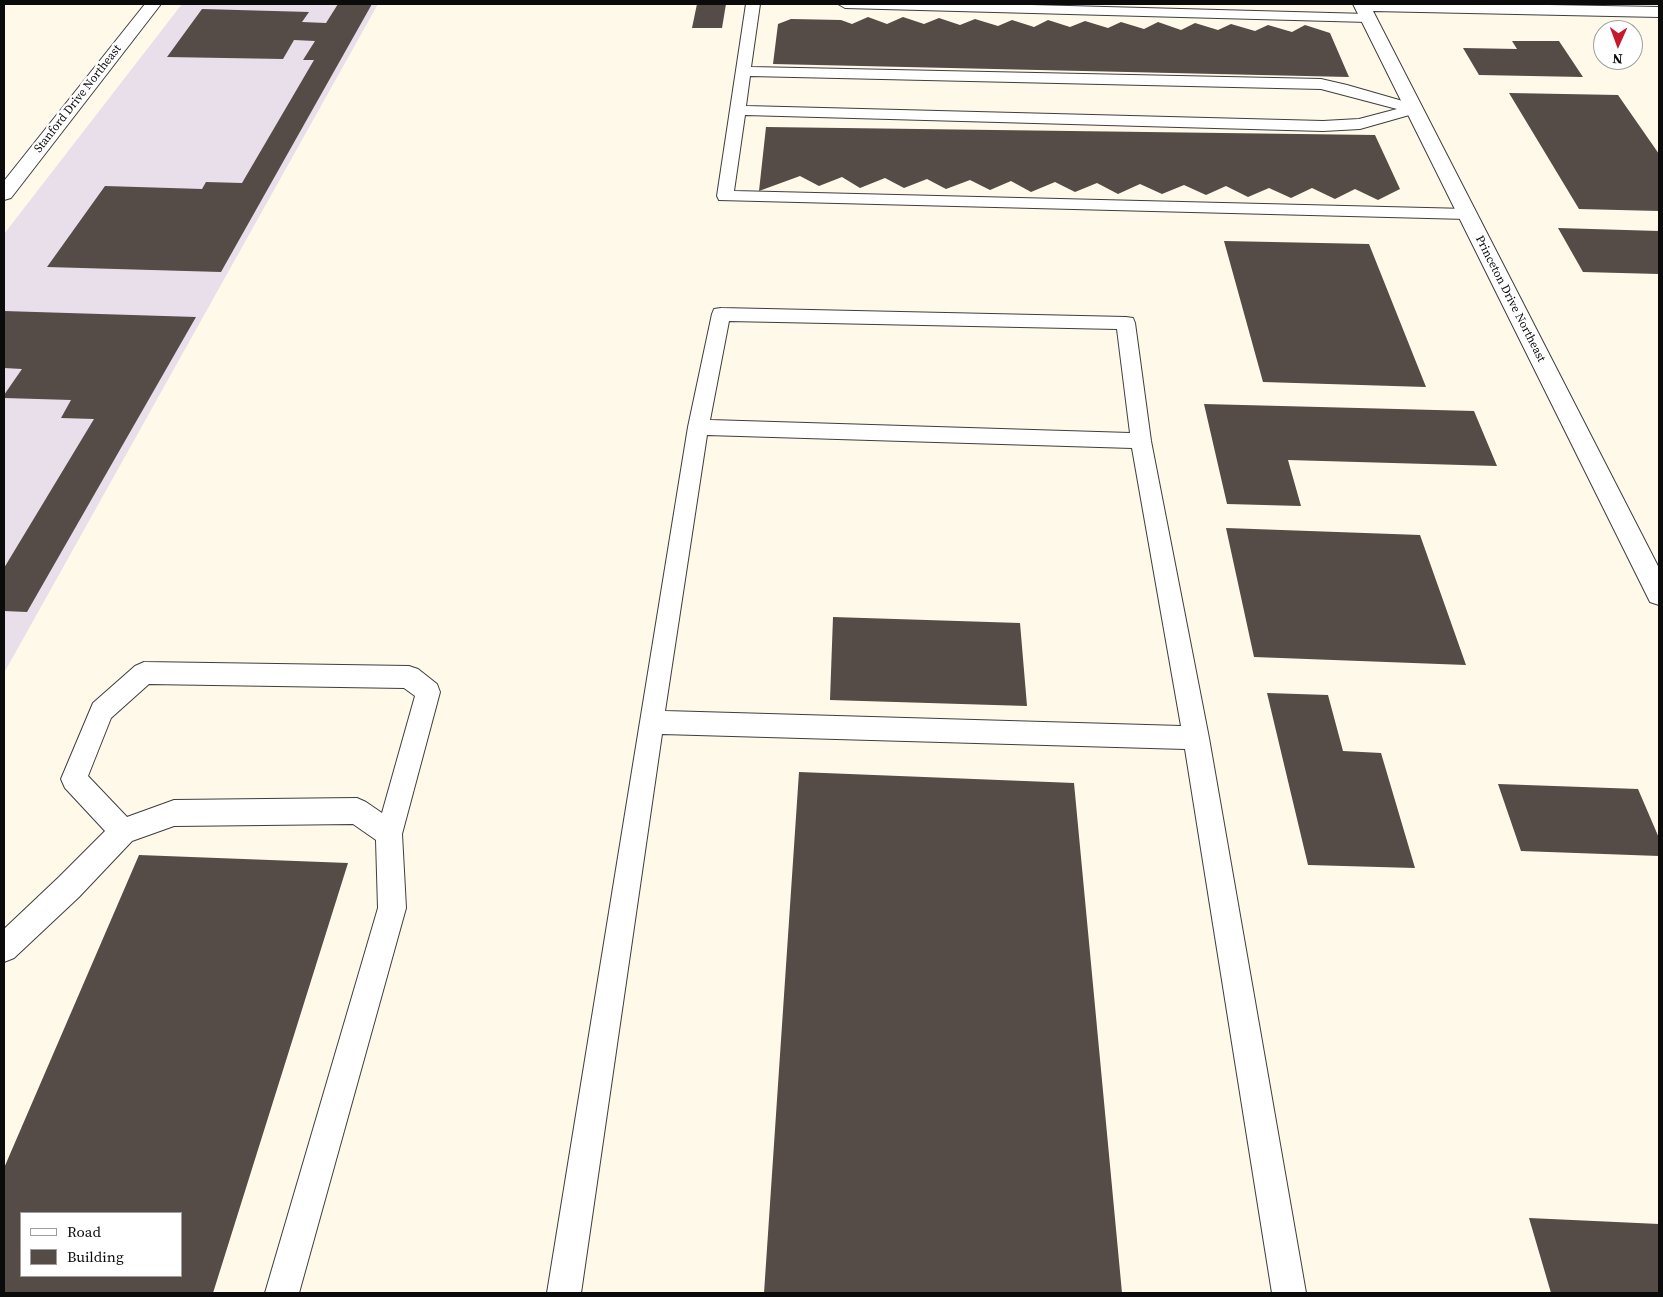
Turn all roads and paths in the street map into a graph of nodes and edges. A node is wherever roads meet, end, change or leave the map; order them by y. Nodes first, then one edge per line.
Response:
1 (153, 4) edge
2 (753, 4) edge
3 (845, 4) edge
4 (1363, 9) edge
5 (1659, 12) edge
6 (743, 71) junction
7 (738, 110) junction
8 (1414, 110) junction
9 (4, 194) edge
10 (1467, 214) junction
11 (698, 427) junction
12 (1141, 441) junction
13 (1659, 594) edge
14 (651, 722) junction
15 (1196, 738) junction
16 (123, 831) junction
17 (389, 834) junction
18 (4, 948) edge
19 (282, 1293) edge
20 (564, 1293) edge
21 (1289, 1293) edge

1 - 9 street, Stanford Drive Northeast
2 - 6 lane
3 - 4 lane
4 - 5 street
4 - 8 street, Princeton Drive Northeast
6 - 7 lane
6 - 8 lane
7 - 8 lane
7 - 10 lane
8 - 10 street, Princeton Drive Northeast
10 - 13 street, Princeton Drive Northeast
11 - 12 lane
11 - 12 lane
11 - 14 lane
12 - 15 lane
14 - 15 lane
14 - 20 lane
15 - 21 lane
16 - 17 lane
16 - 17 lane
16 - 18 lane
17 - 19 lane

